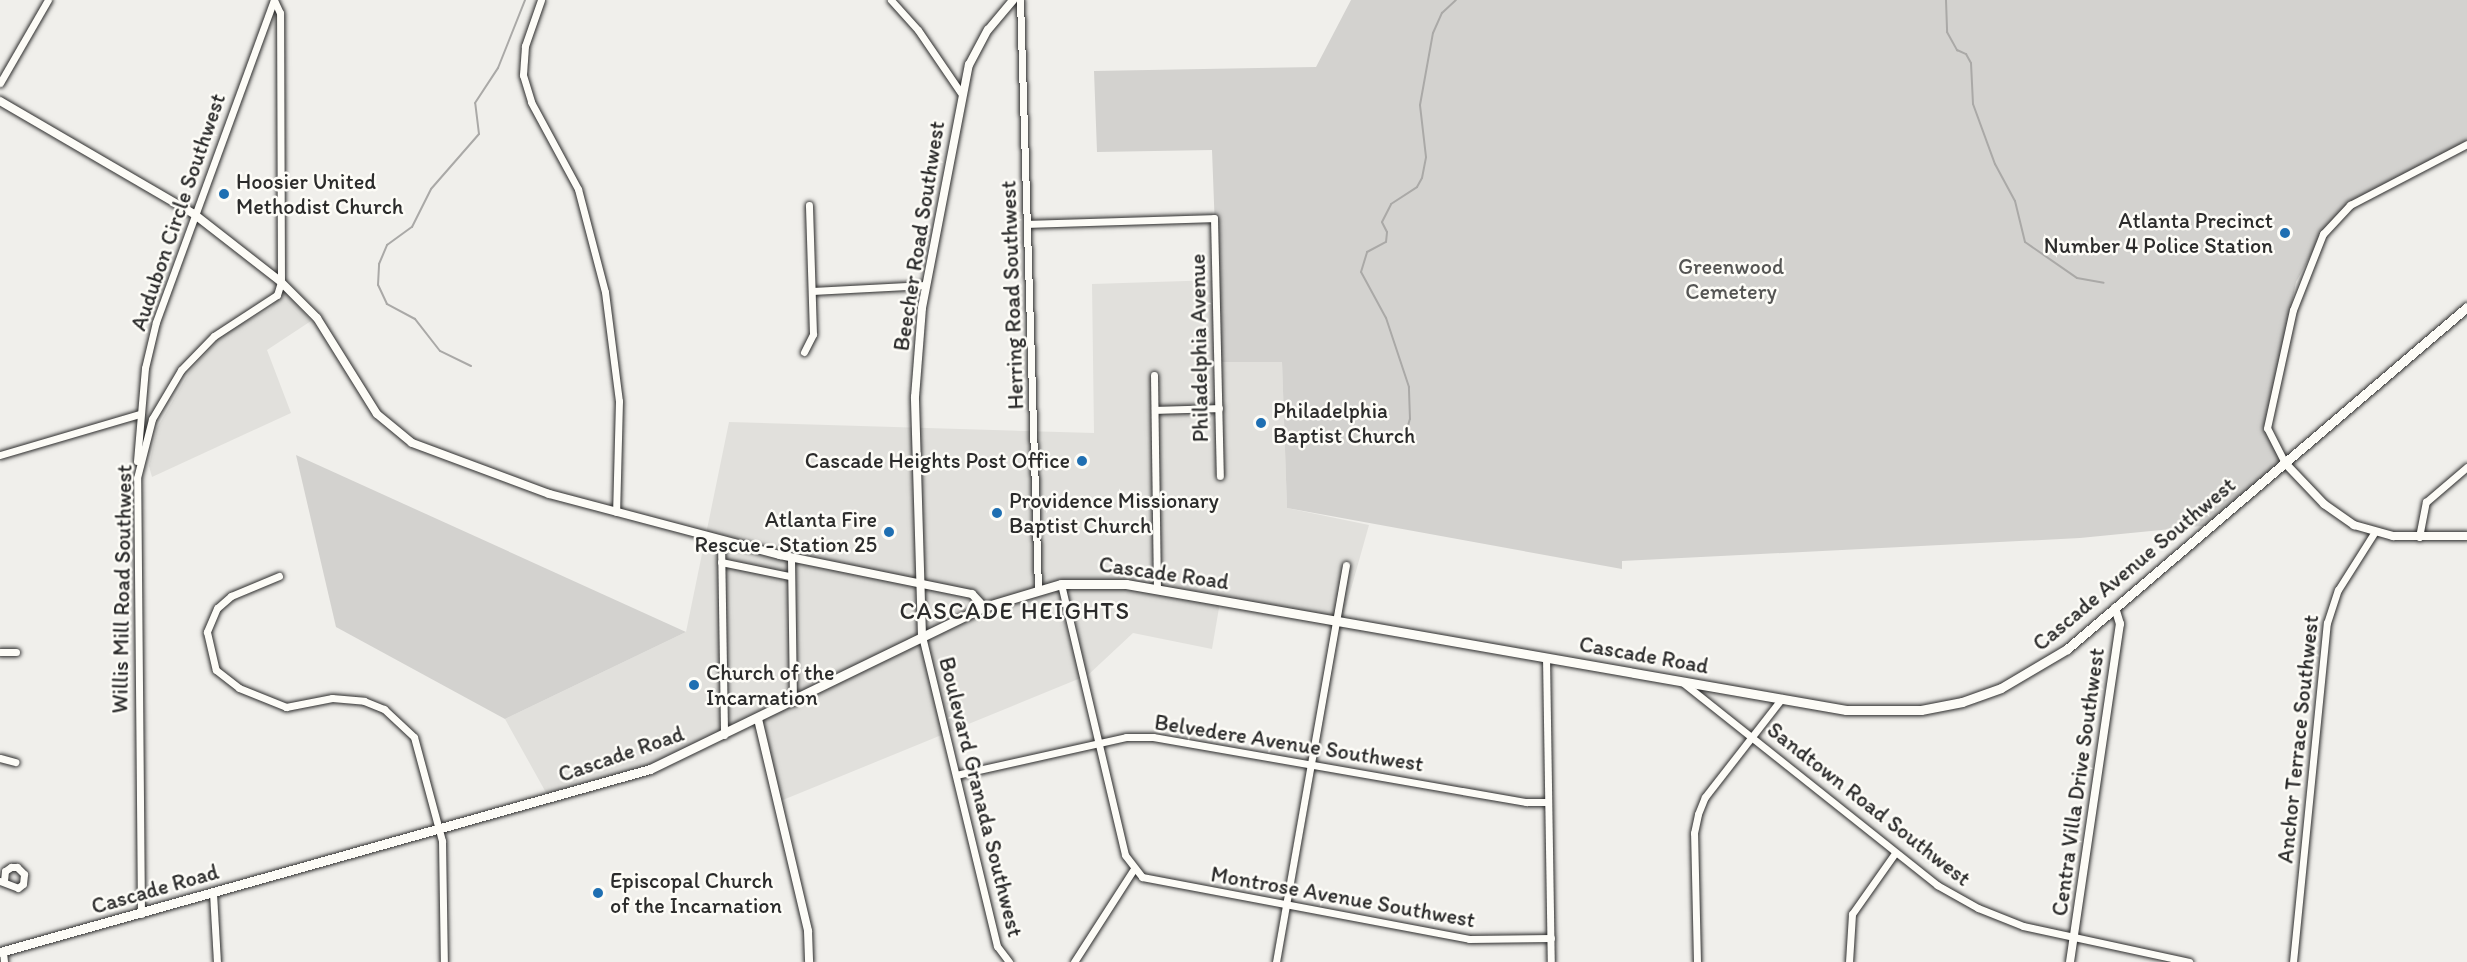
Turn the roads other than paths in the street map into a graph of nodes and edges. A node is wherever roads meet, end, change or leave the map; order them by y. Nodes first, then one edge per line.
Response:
1 (48, 0) edge
2 (274, 0) edge
3 (540, 0) edge
4 (891, 0) edge
5 (1014, 0) edge
6 (1020, 0) edge
7 (0, 83) edge
8 (961, 93) junction
9 (0, 101) edge
10 (2467, 144) edge
11 (809, 205) dead end
12 (194, 214) junction
13 (1028, 224) junction
14 (281, 282) junction
15 (926, 285) junction
16 (812, 291) junction
17 (2467, 307) edge
18 (804, 352) dead end
19 (1154, 375) dead end
20 (1219, 408) junction
21 (1155, 410) junction
22 (139, 414) junction
23 (0, 455) edge
24 (2285, 463) junction
25 (2467, 467) edge
26 (1220, 476) dead end
27 (137, 478) junction
28 (616, 512) junction
29 (2374, 533) junction
30 (2467, 536) edge
31 (2419, 537) junction
32 (721, 540) junction
33 (791, 558) junction
34 (721, 562) junction
35 (1346, 565) dead end
36 (279, 576) dead end
37 (789, 576) junction
38 (922, 583) junction
39 (1062, 584) junction
40 (1038, 589) junction
41 (1157, 589) junction
42 (984, 608) junction
43 (2115, 608) junction
44 (1338, 621) junction
45 (922, 636) junction
46 (0, 652) edge
47 (16, 652) dead end
48 (1546, 657) junction
49 (1680, 681) junction
50 (1769, 696) joint
51 (1782, 698) junction
52 (793, 702) junction
53 (758, 719) junction
54 (724, 736) junction
55 (1752, 736) junction
56 (1099, 743) junction
57 (0, 758) edge
58 (15, 762) dead end
59 (1312, 764) junction
60 (956, 775) junction
61 (1547, 802) junction
62 (439, 829) junction
63 (1895, 853) junction
64 (1133, 870) junction
65 (213, 893) junction
66 (1286, 905) junction
67 (141, 914) junction
68 (1551, 938) junction
69 (2073, 938) junction
70 (1, 952) edge
71 (4, 962) edge
72 (217, 962) edge
73 (444, 962) edge
74 (809, 962) edge
75 (1009, 962) edge
76 (1074, 962) edge
77 (1276, 962) edge
78 (1551, 962) edge
79 (1697, 962) edge
80 (1849, 962) edge
81 (2070, 962) edge
82 (2189, 962) edge
83 (2293, 962) edge

1 - 7 street
2 - 12 street, Audubon Circle Southwest
2 - 14 street
3 - 28 street
4 - 8 street
5 - 8 street, Beecher Road Southwest
6 - 13 street, Herring Road Southwest
8 - 15 street, Beecher Road Southwest
9 - 12 street
10 - 24 street
11 - 16 street
12 - 14 street
12 - 22 street, Audubon Circle Southwest
13 - 20 street, Philadelphia Avenue
13 - 40 street, Herring Road Southwest
14 - 27 street, Willis Mill Road Southwest
14 - 28 street
15 - 16 street
15 - 38 street, Beecher Road Southwest
16 - 18 street
17 - 24 main road, Cascade Avenue Southwest
19 - 21 street
20 - 21 street
20 - 26 street, Philadelphia Avenue
21 - 41 street
22 - 23 street
22 - 27 street, Audubon Circle Southwest
24 - 29 street
24 - 43 main road, Cascade Avenue Southwest
25 - 31 street
27 - 67 street, Willis Mill Road Southwest
28 - 32 street
29 - 31 street
29 - 83 street, Anchor Terrace Southwest
30 - 31 street
32 - 33 street
32 - 34 street
33 - 37 street
33 - 38 street
34 - 37 street
34 - 54 street
35 - 44 street
36 - 62 street
37 - 52 street
38 - 42 street
38 - 45 street, Beecher Road Southwest
39 - 40 main road, Cascade Road
39 - 41 main road, Cascade Road
39 - 56 street
40 - 42 main road, Cascade Road
41 - 44 main road, Cascade Road
42 - 45 main road, Cascade Road
43 - 51 main road, Cascade Avenue Southwest
43 - 69 street, Centra Villa Drive Southwest
44 - 48 main road, Cascade Road
44 - 59 street
45 - 52 main road, Cascade Road
45 - 60 street, Boulevard Granada Southwest
46 - 47 street
48 - 49 main road, Cascade Road
48 - 61 street
49 - 50 main road, Cascade Road
49 - 55 street, Sandtown Road Southwest
50 - 51 main road, Cascade Avenue Southwest
51 - 55 street
52 - 53 main road, Cascade Road
53 - 54 main road, Cascade Road
53 - 74 street
54 - 62 main road, Cascade Road
55 - 63 street, Sandtown Road Southwest
55 - 79 street
56 - 59 street, Belvedere Avenue Southwest
56 - 60 street, Belvedere Avenue Southwest
56 - 64 street
57 - 58 street
59 - 61 street, Belvedere Avenue Southwest
59 - 66 street
60 - 75 street, Boulevard Granada Southwest
61 - 68 street
62 - 65 main road, Cascade Road
62 - 73 street
63 - 69 street, Sandtown Road Southwest
63 - 80 street
64 - 66 street, Montrose Avenue Southwest
64 - 76 street
65 - 67 main road, Cascade Road
65 - 72 street
66 - 68 street, Montrose Avenue Southwest
66 - 77 street
67 - 70 main road, Cascade Road
68 - 78 street
69 - 81 street, Centra Villa Drive Southwest
69 - 82 street, Sandtown Road Southwest
70 - 71 street

